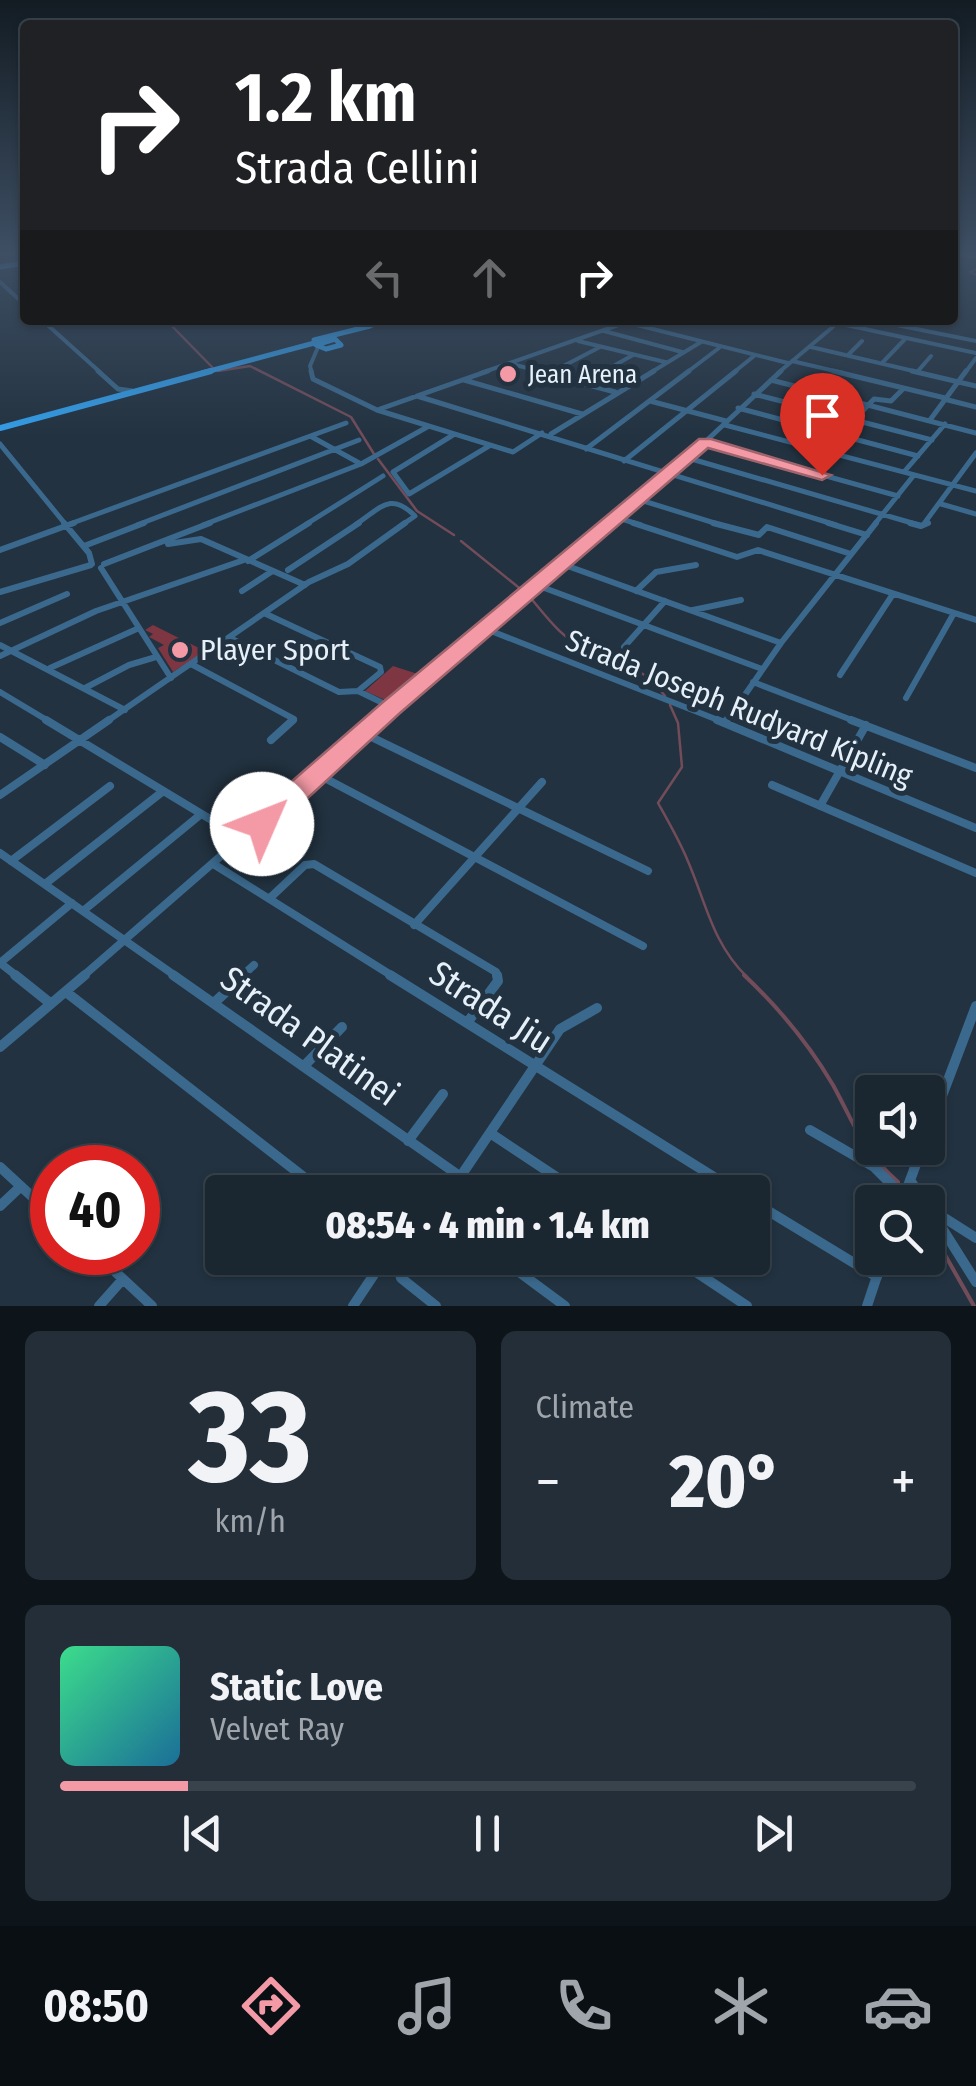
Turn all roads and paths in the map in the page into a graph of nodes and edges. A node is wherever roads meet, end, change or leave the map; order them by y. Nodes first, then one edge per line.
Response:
1 (48, 325) edge
2 (373, 325) edge
3 (618, 325) edge
4 (632, 325) edge
5 (835, 325) edge
6 (852, 325) edge
7 (896, 325) edge
8 (920, 325) edge
9 (370, 326) junction
10 (916, 329) junction
11 (603, 330) junction
12 (906, 338) junction
13 (332, 339) junction
14 (575, 340) junction
15 (340, 341) junction
16 (862, 341) dead end
17 (976, 341) edge
18 (700, 342) junction
19 (317, 345) junction
20 (601, 346) junction
21 (810, 346) junction
22 (720, 347) junction
23 (330, 348) junction
24 (288, 349) junction
25 (682, 352) junction
26 (634, 354) junction
27 (755, 355) junction
28 (848, 355) junction
29 (931, 356) dead end
30 (976, 356) edge
31 (314, 358) junction
32 (665, 362) junction
33 (791, 362) junction
34 (882, 363) junction
35 (510, 364) junction
36 (967, 370) junction
37 (918, 372) junction
38 (976, 372) edge
39 (549, 374) junction
40 (462, 380) junction
41 (770, 380) junction
42 (958, 382) junction
43 (583, 384) junction
44 (976, 386) edge
45 (904, 388) junction
46 (118, 389) junction
47 (143, 390) junction
48 (616, 392) junction
49 (753, 394) junction
50 (417, 396) junction
51 (944, 398) junction
52 (108, 400) junction
53 (649, 400) junction
54 (868, 405) junction
55 (976, 407) edge
56 (738, 408) junction
57 (377, 410) junction
58 (686, 410) junction
59 (583, 414) junction
60 (854, 420) junction
61 (930, 420) junction
62 (346, 423) dead end
63 (725, 423) junction
64 (945, 424) junction
65 (429, 426) junction
66 (0, 428) edge
67 (976, 433) edge
68 (454, 434) junction
69 (546, 434) junction
70 (311, 436) junction
71 (359, 440) dead end
72 (932, 440) junction
73 (705, 442) junction
74 (0, 444) edge
75 (490, 445) junction
76 (335, 450) junction
77 (585, 450) junction
78 (976, 453) edge
79 (918, 456) junction
80 (687, 458) junction
81 (623, 462) junction
82 (360, 464) junction
83 (904, 472) junction
84 (666, 474) junction
85 (914, 475) junction
86 (383, 476) dead end
87 (953, 485) junction
88 (976, 491) edge
89 (898, 496) junction
90 (636, 499) junction
91 (941, 504) junction
92 (976, 514) edge
93 (883, 516) junction
94 (615, 518) junction
95 (66, 526) junction
96 (767, 528) joint
97 (190, 532) junction
98 (867, 535) junction
99 (201, 540) junction
100 (162, 544) junction
101 (84, 546) junction
102 (0, 550) edge
103 (851, 554) junction
104 (126, 557) junction
105 (246, 560) junction
106 (96, 564) junction
107 (562, 564) junction
108 (696, 565) dead end
109 (74, 570) junction
110 (272, 571) junction
111 (280, 575) junction
112 (834, 575) junction
113 (305, 585) junction
114 (538, 585) junction
115 (242, 591) dead end
116 (636, 591) junction
117 (0, 592) edge
118 (67, 594) dead end
119 (893, 594) junction
120 (742, 600) dead end
121 (665, 601) junction
122 (125, 604) junction
123 (692, 611) junction
124 (954, 613) junction
125 (265, 614) junction
126 (976, 620) edge
127 (0, 623) edge
128 (642, 624) junction
129 (140, 628) junction
130 (486, 629) junction
131 (230, 638) junction
132 (781, 643) junction
133 (0, 645) edge
134 (624, 647) dead end
135 (14, 650) junction
136 (0, 656) edge
137 (156, 657) junction
138 (191, 664) junction
139 (48, 668) junction
140 (762, 669) junction
141 (840, 675) dead end
142 (171, 678) junction
143 (753, 682) junction
144 (85, 688) junction
145 (358, 690) junction
146 (0, 692) edge
147 (906, 698) dead end
148 (391, 708) junction
149 (124, 710) junction
150 (724, 723) junction
151 (866, 725) junction
152 (363, 733) junction
153 (0, 737) edge
154 (81, 740) junction
155 (271, 740) dead end
156 (44, 765) junction
157 (976, 768) edge
158 (840, 772) junction
159 (316, 774) junction
160 (542, 782) dead end
161 (772, 785) dead end
162 (110, 786) dead end
163 (162, 792) junction
164 (1, 793) edge
165 (820, 806) junction
166 (518, 808) junction
167 (200, 815) junction
168 (976, 828) edge
169 (243, 840) junction
170 (0, 853) edge
171 (475, 857) junction
172 (12, 860) junction
173 (215, 864) junction
174 (648, 872) dead end
175 (976, 873) edge
176 (45, 884) junction
177 (271, 897) junction
178 (72, 903) junction
179 (83, 911) junction
180 (414, 924) junction
181 (128, 940) junction
182 (643, 946) dead end
183 (0, 963) edge
184 (254, 966) dead end
185 (66, 992) junction
186 (215, 1002) junction
187 (50, 1003) junction
188 (976, 1006) edge
189 (597, 1008) dead end
190 (467, 1023) junction
191 (973, 1023) edge
192 (342, 1027) dead end
193 (0, 1047) edge
194 (304, 1066) junction
195 (534, 1068) junction
196 (945, 1091) edge
197 (443, 1094) dead end
198 (810, 1130) dead end
199 (490, 1133) junction
200 (408, 1141) junction
201 (915, 1165) edge
202 (0, 1168) edge
203 (301, 1175) edge
204 (459, 1175) edge
205 (462, 1175) edge
206 (553, 1175) edge
207 (710, 1175) edge
208 (910, 1179) junction
209 (890, 1185) edge
210 (908, 1185) edge
211 (914, 1185) edge
212 (20, 1186) junction
213 (30, 1195) edge
214 (0, 1206) edge
215 (770, 1212) edge
216 (945, 1217) edge
217 (945, 1233) edge
218 (976, 1238) edge
219 (119, 1275) edge
220 (374, 1275) edge
221 (400, 1275) edge
222 (523, 1275) edge
223 (700, 1275) edge
224 (877, 1277) joint
225 (123, 1279) junction
226 (976, 1282) edge
227 (99, 1306) edge
228 (152, 1306) edge
229 (354, 1306) edge
230 (436, 1306) edge
231 (565, 1306) edge
232 (747, 1306) edge
233 (867, 1306) edge

1 - 46 street
2 - 9 main road
3 - 11 street
4 - 18 street
5 - 21 street
6 - 12 street
7 - 10 street
8 - 10 street
9 - 13 main road
9 - 15 main road
9 - 24 main road
10 - 12 street
10 - 17 street
11 - 14 street
11 - 25 street
12 - 30 street
12 - 34 street
13 - 15 main road
13 - 19 main road
14 - 20 street
14 - 35 street
15 - 23 main road
16 - 28 street
18 - 22 street
18 - 25 street
19 - 23 main road
19 - 24 main road
19 - 31 street
20 - 26 street
20 - 39 street
21 - 28 street
21 - 33 street
22 - 27 street
22 - 53 street
23 - 31 street
24 - 31 street
24 - 47 main road
25 - 32 street
26 - 32 street
26 - 43 street
27 - 33 street
27 - 58 street
28 - 34 street
29 - 37 street
30 - 36 street
31 - 57 street
32 - 48 street
33 - 41 street
33 - 45 street
34 - 37 street
35 - 39 street
35 - 40 street
36 - 38 street
36 - 42 street
37 - 42 street
39 - 43 street
40 - 50 street
40 - 59 street
41 - 49 street
41 - 54 street
42 - 44 street
42 - 51 street
43 - 48 street
45 - 51 street
45 - 54 street
46 - 47 street
46 - 52 street
47 - 52 main road
48 - 59 street
49 - 56 street
49 - 60 street
50 - 57 street
50 - 69 street
51 - 55 street
51 - 61 street
52 - 66 main road
53 - 58 street
53 - 77 street
54 - 60 street
54 - 61 street
56 - 63 street
56 - 79 street
57 - 65 street
58 - 63 street
58 - 81 street
59 - 69 street
60 - 72 street
61 - 64 street
62 - 70 street
63 - 73 street
63 - 83 street
64 - 67 street
64 - 72 street
65 - 68 street
65 - 82 street
68 - 75 street
68 - 75 street
69 - 75 street
69 - 77 street
70 - 76 street
70 - 95 street
71 - 76 street
72 - 79 street
73 - 80 street
73 - 89 street
74 - 95 street
76 - 82 street
76 - 101 street
77 - 81 street
78 - 87 street
79 - 83 street
80 - 84 street
80 - 93 street
81 - 84 street
82 - 97 street
83 - 85 street
84 - 90 street
84 - 98 street
85 - 87 street
85 - 89 street
86 - 105 street
87 - 88 street
87 - 91 street
89 - 93 street
90 - 94 street
90 - 96 street
91 - 92 street
91 - 93 street
93 - 98 street
94 - 107 street
94 - 112 street
95 - 101 street
95 - 102 street
96 - 103 street
97 - 99 street
97 - 100 street
98 - 103 street
99 - 100 street
99 - 105 street
100 - 104 street
101 - 106 street
103 - 112 street
104 - 106 street
104 - 106 street
105 - 110 street
105 - 122 street
106 - 109 street
106 - 109 street
106 - 122 street
107 - 114 street
107 - 116 street
108 - 116 street
109 - 117 street
110 - 111 street
110 - 115 street
111 - 113 street
111 - 113 street
112 - 119 street
112 - 132 street
113 - 125 street
114 - 128 street
114 - 130 street
116 - 121 street
118 - 127 street
119 - 124 street
119 - 141 street
120 - 123 street
121 - 123 street
121 - 128 street
122 - 129 street
122 - 135 street
123 - 132 street
124 - 126 street
124 - 147 street
125 - 131 street
125 - 145 street
128 - 134 street
128 - 140 street
129 - 137 street
129 - 139 street
130 - 148 street
130 - 150 street, Strada Joseph Rudyard Kipling
131 - 138 street
131 - 145 street
132 - 140 street
133 - 135 street
135 - 136 street
135 - 139 street
137 - 142 street
137 - 144 street
138 - 142 street
138 - 155 street
139 - 144 street
140 - 143 street
142 - 149 street
143 - 150 street
143 - 151 street
144 - 149 street
145 - 148 street
146 - 154 street
148 - 152 street
149 - 154 street
150 - 158 street, Strada Joseph Rudyard Kipling
151 - 157 street
151 - 158 street
152 - 159 street
152 - 166 street
153 - 156 street
154 - 156 street
154 - 163 street
156 - 164 street
158 - 165 street
158 - 168 street, Strada Joseph Rudyard Kipling
159 - 169 street
159 - 171 street
160 - 166 street
161 - 165 street
162 - 172 street
163 - 167 street
163 - 176 street
165 - 175 street
166 - 171 street
166 - 174 street
167 - 169 street
167 - 179 street
169 - 173 street
170 - 172 street, Strada Platinei
171 - 180 street
171 - 182 street
172 - 176 street, Strada Platinei
173 - 177 street, Strada Jiu
173 - 181 street
176 - 178 street, Strada Platinei
177 - 180 street
177 - 190 street, Strada Jiu
178 - 179 street, Strada Platinei
178 - 183 street
179 - 181 street, Strada Platinei
180 - 190 street
181 - 185 street
181 - 186 street, Strada Platinei
183 - 187 street
184 - 186 street
185 - 187 street
185 - 203 street
186 - 194 street, Strada Platinei
187 - 193 street
188 - 191 street
189 - 195 street
190 - 195 street, Strada Jiu
191 - 196 street
192 - 194 street
194 - 200 street, Strada Platinei
195 - 199 street
195 - 207 street, Strada Jiu
197 - 200 street
198 - 209 street
199 - 205 street
199 - 206 street
200 - 204 street, Strada Platinei
201 - 208 street
202 - 212 street
208 - 210 street
208 - 211 street
212 - 213 street
212 - 214 street
215 - 224 street
216 - 218 street
217 - 226 street
219 - 225 street
220 - 229 street
221 - 230 street
222 - 231 street
223 - 232 street
224 - 233 street
225 - 227 street
225 - 228 street

